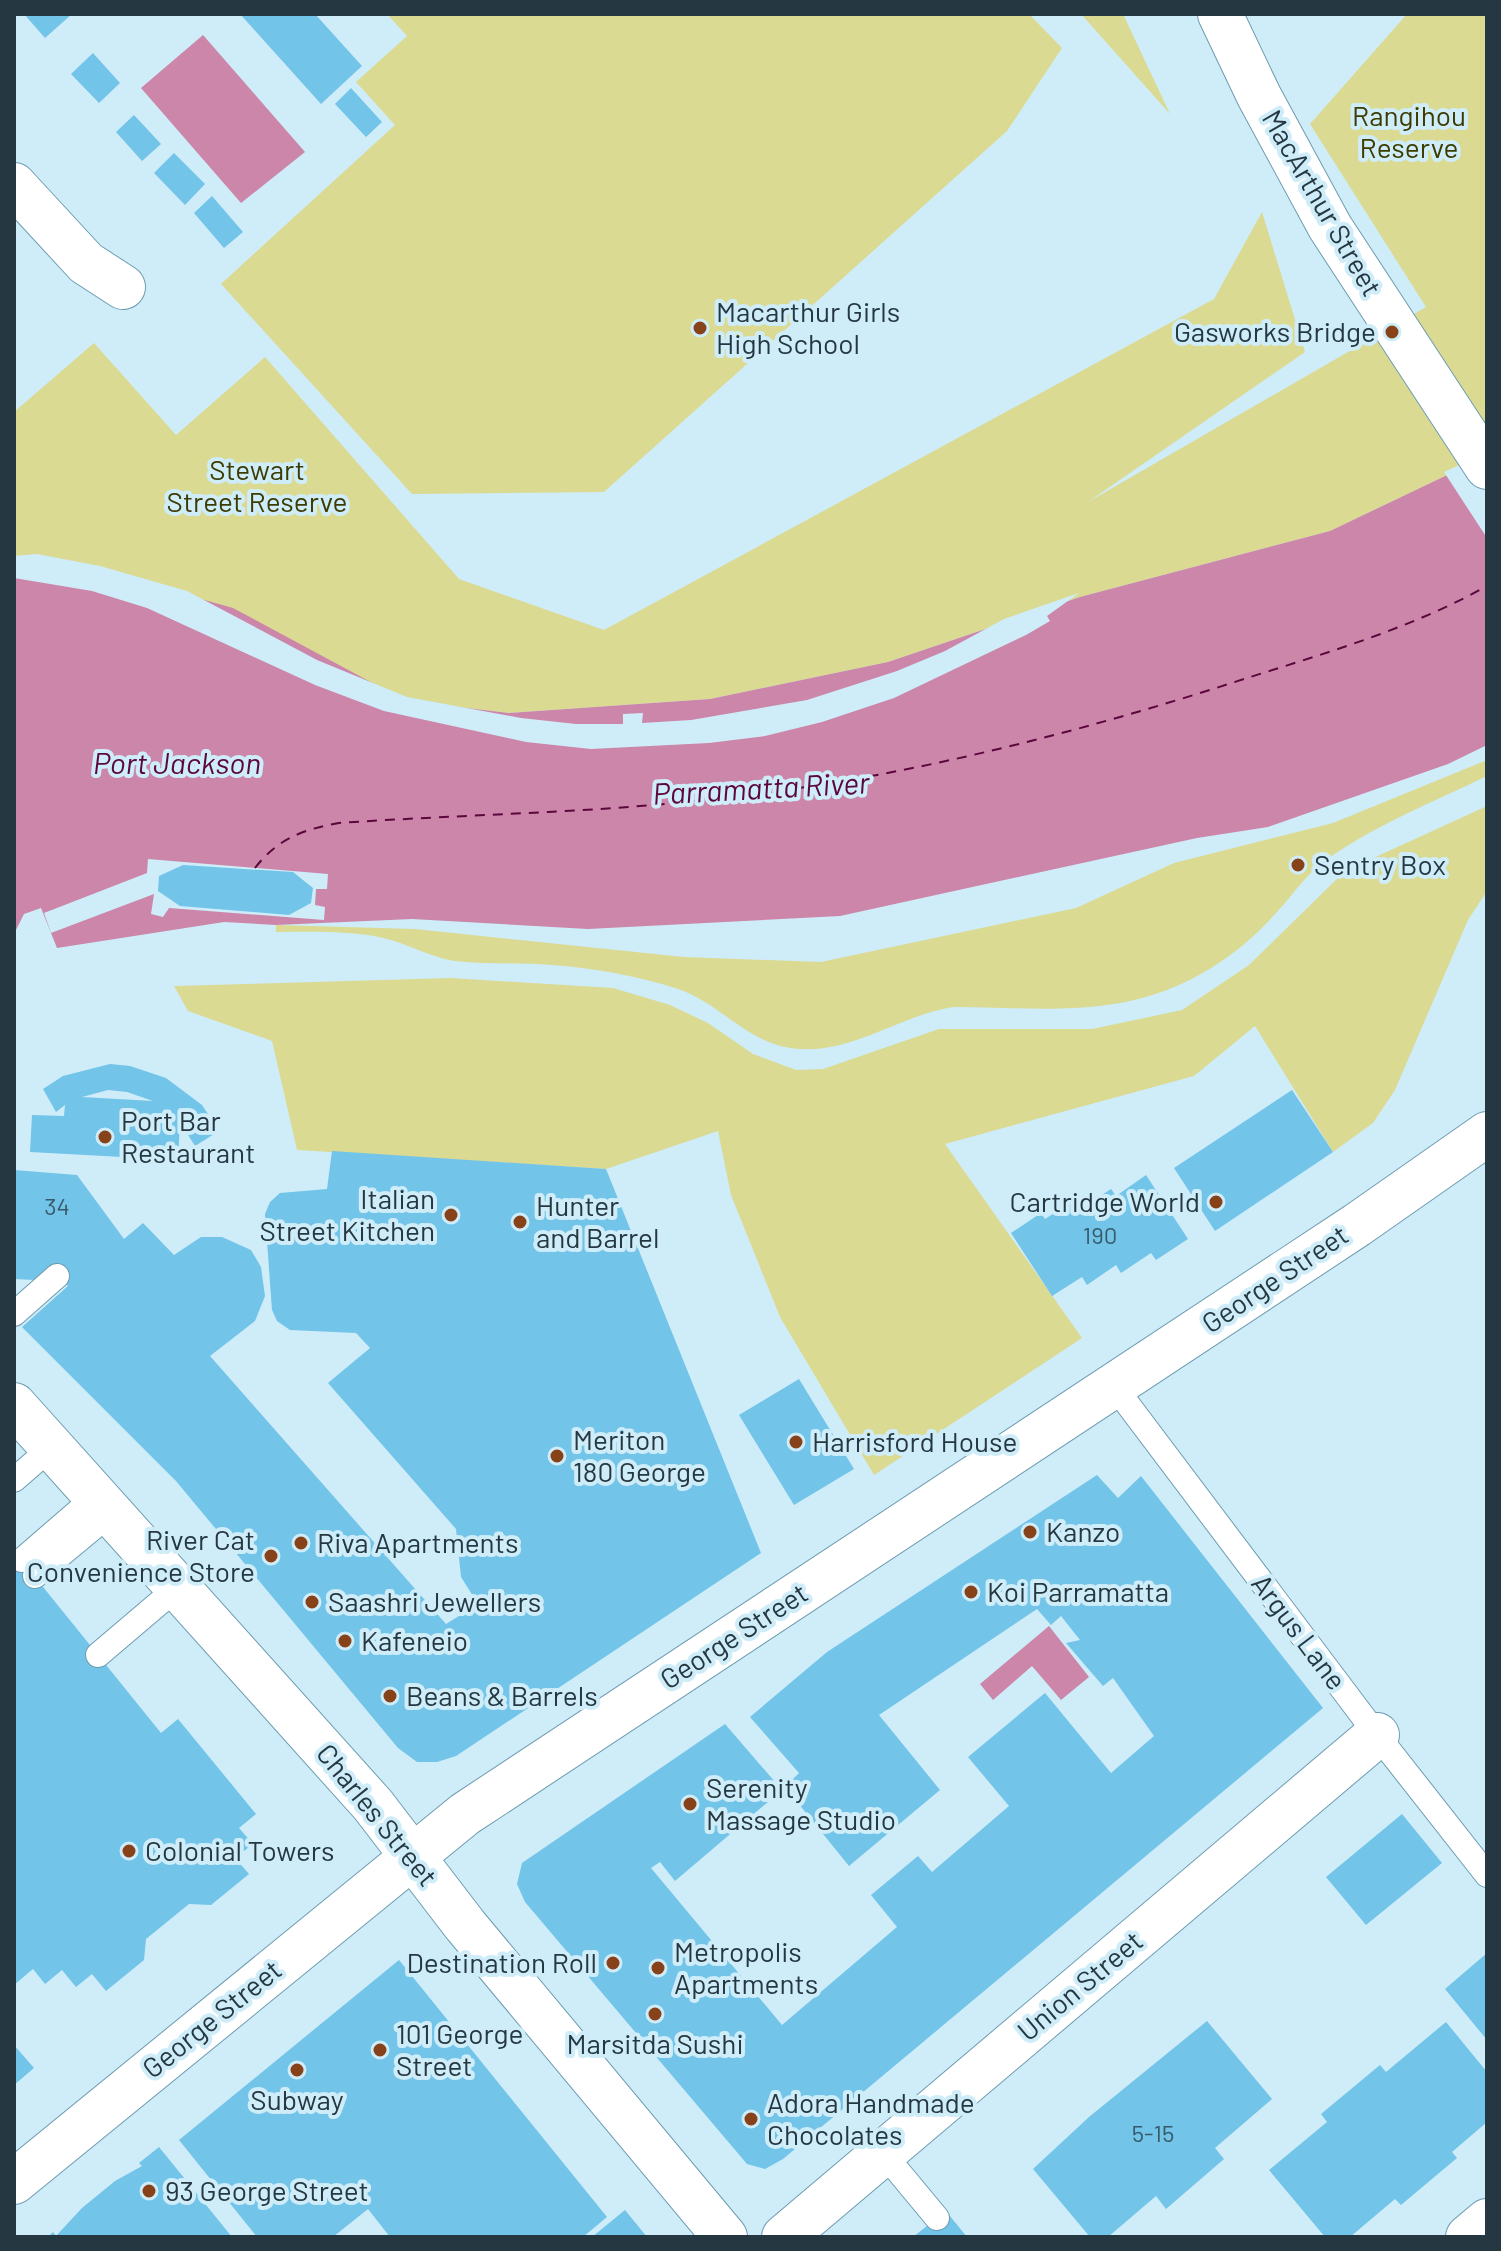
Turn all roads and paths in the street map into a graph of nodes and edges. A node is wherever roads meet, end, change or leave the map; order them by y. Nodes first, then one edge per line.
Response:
1 (1220, 14) edge
2 (14, 185) edge
3 (123, 287) dead end
4 (1487, 467) edge
5 (1487, 1134) edge
6 (57, 1276) dead end
7 (14, 1314) edge
8 (1114, 1386) junction
9 (14, 1405) edge
10 (52, 1447) junction
11 (14, 1480) edge
12 (104, 1505) junction
13 (28, 1568) dead end
14 (178, 1587) junction
15 (98, 1655) dead end
16 (1377, 1735) junction
17 (412, 1855) junction
18 (1487, 1875) edge
19 (883, 2153) junction
20 (14, 2182) edge
21 (937, 2218) dead end
22 (1487, 2221) edge
23 (725, 2237) edge
24 (784, 2237) edge
25 (1468, 2237) edge

1 - 4 street, MacArthur Street
2 - 3 street
5 - 8 street, George Street
6 - 7 lane
8 - 16 lane, Argus Lane
8 - 17 street, George Street
9 - 10 street, Charles Street
10 - 11 lane
10 - 12 street, Charles Street
12 - 13 lane
12 - 14 street, Charles Street
14 - 15 lane
14 - 17 street, Charles Street
16 - 18 lane, Argus Lane
16 - 19 street, Union Street
17 - 20 street, George Street
17 - 23 street, Charles Street
19 - 21 lane
19 - 24 street, Union Street
22 - 25 street

